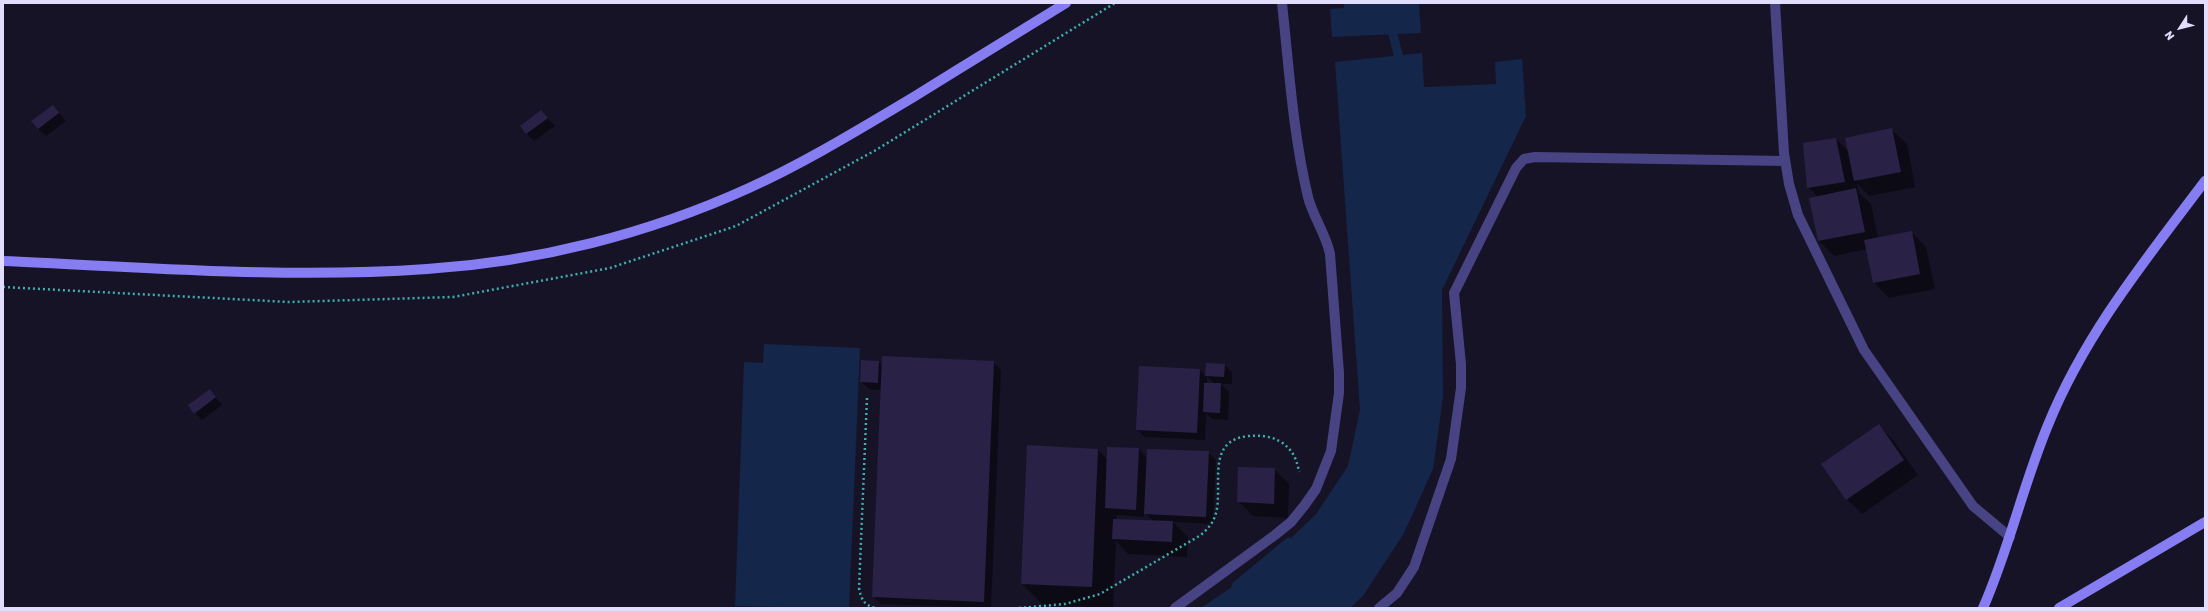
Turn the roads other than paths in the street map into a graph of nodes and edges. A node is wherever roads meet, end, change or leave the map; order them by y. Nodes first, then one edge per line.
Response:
1 (1066, 3) edge
2 (1282, 3) edge
3 (1776, 3) edge
4 (1786, 161) junction
5 (2205, 181) edge
6 (3, 261) edge
7 (2205, 522) edge
8 (2010, 537) junction
9 (1986, 607) edge
10 (1175, 608) edge
11 (1379, 608) edge
12 (2059, 608) edge

1 - 6 street
2 - 10 street
3 - 4 street
4 - 8 street
4 - 11 street
5 - 8 street
7 - 12 street
8 - 9 street

